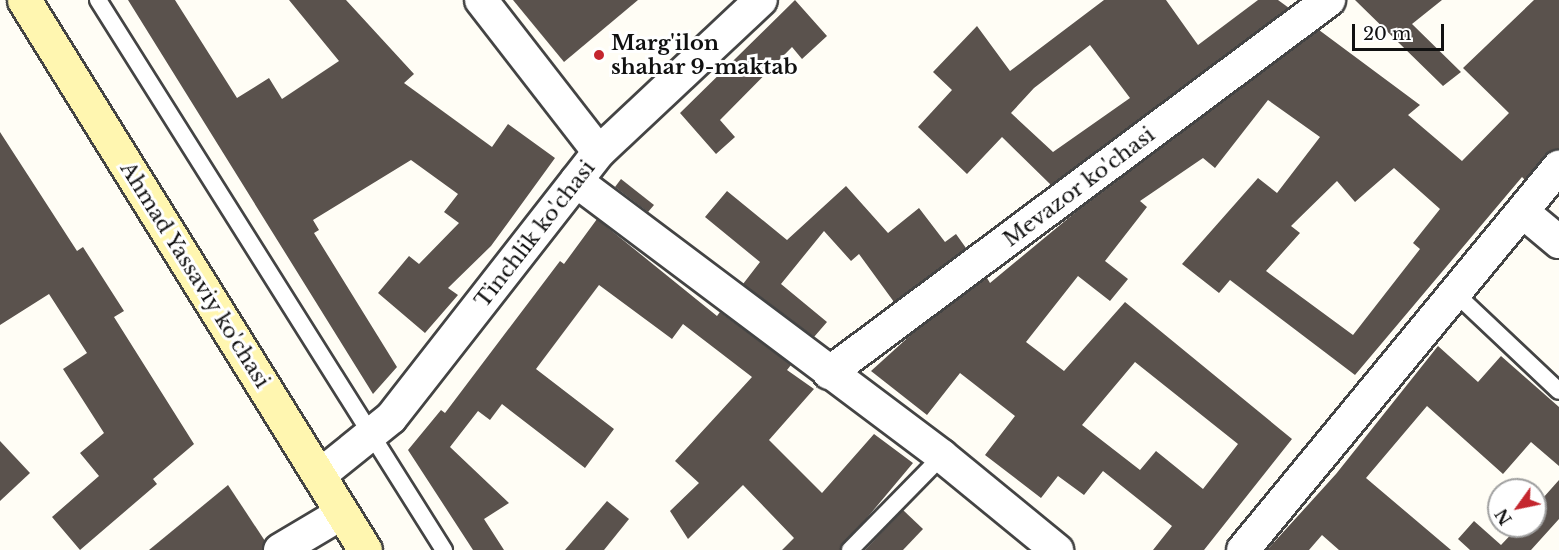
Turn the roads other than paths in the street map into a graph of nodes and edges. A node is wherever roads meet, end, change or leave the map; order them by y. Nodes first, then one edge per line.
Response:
1 (24, 0) edge
2 (98, 0) edge
3 (481, 0) edge
4 (761, 0) edge
5 (1329, 0) edge
6 (599, 152) junction
7 (1559, 167) edge
8 (576, 181) junction
9 (1523, 212) junction
10 (1559, 242) edge
11 (1456, 294) junction
12 (829, 373) junction
13 (1559, 391) edge
14 (371, 434) junction
15 (942, 456) junction
16 (319, 476) junction
17 (342, 513) junction
18 (280, 550) edge
19 (365, 550) edge
20 (444, 550) edge
21 (850, 550) edge
22 (1057, 550) edge
23 (1243, 550) edge

1 - 16 main road, Ahmad Yassaviy ko'chasi
2 - 14 lane
3 - 6 street
4 - 6 street, Tinchlik ko'chasi
5 - 12 street, Mevazor ko'chasi
6 - 8 street, Tinchlik ko'chasi
7 - 9 street
8 - 12 street
8 - 14 street, Tinchlik ko'chasi
9 - 10 street
9 - 11 street
11 - 13 lane
11 - 23 street
12 - 15 street
14 - 16 street, Tinchlik ko'chasi
14 - 20 lane
15 - 21 lane
15 - 22 street
16 - 17 main road, Ahmad Yassaviy ko'chasi
17 - 18 street
17 - 19 main road, Ahmad Yassaviy ko'chasi

